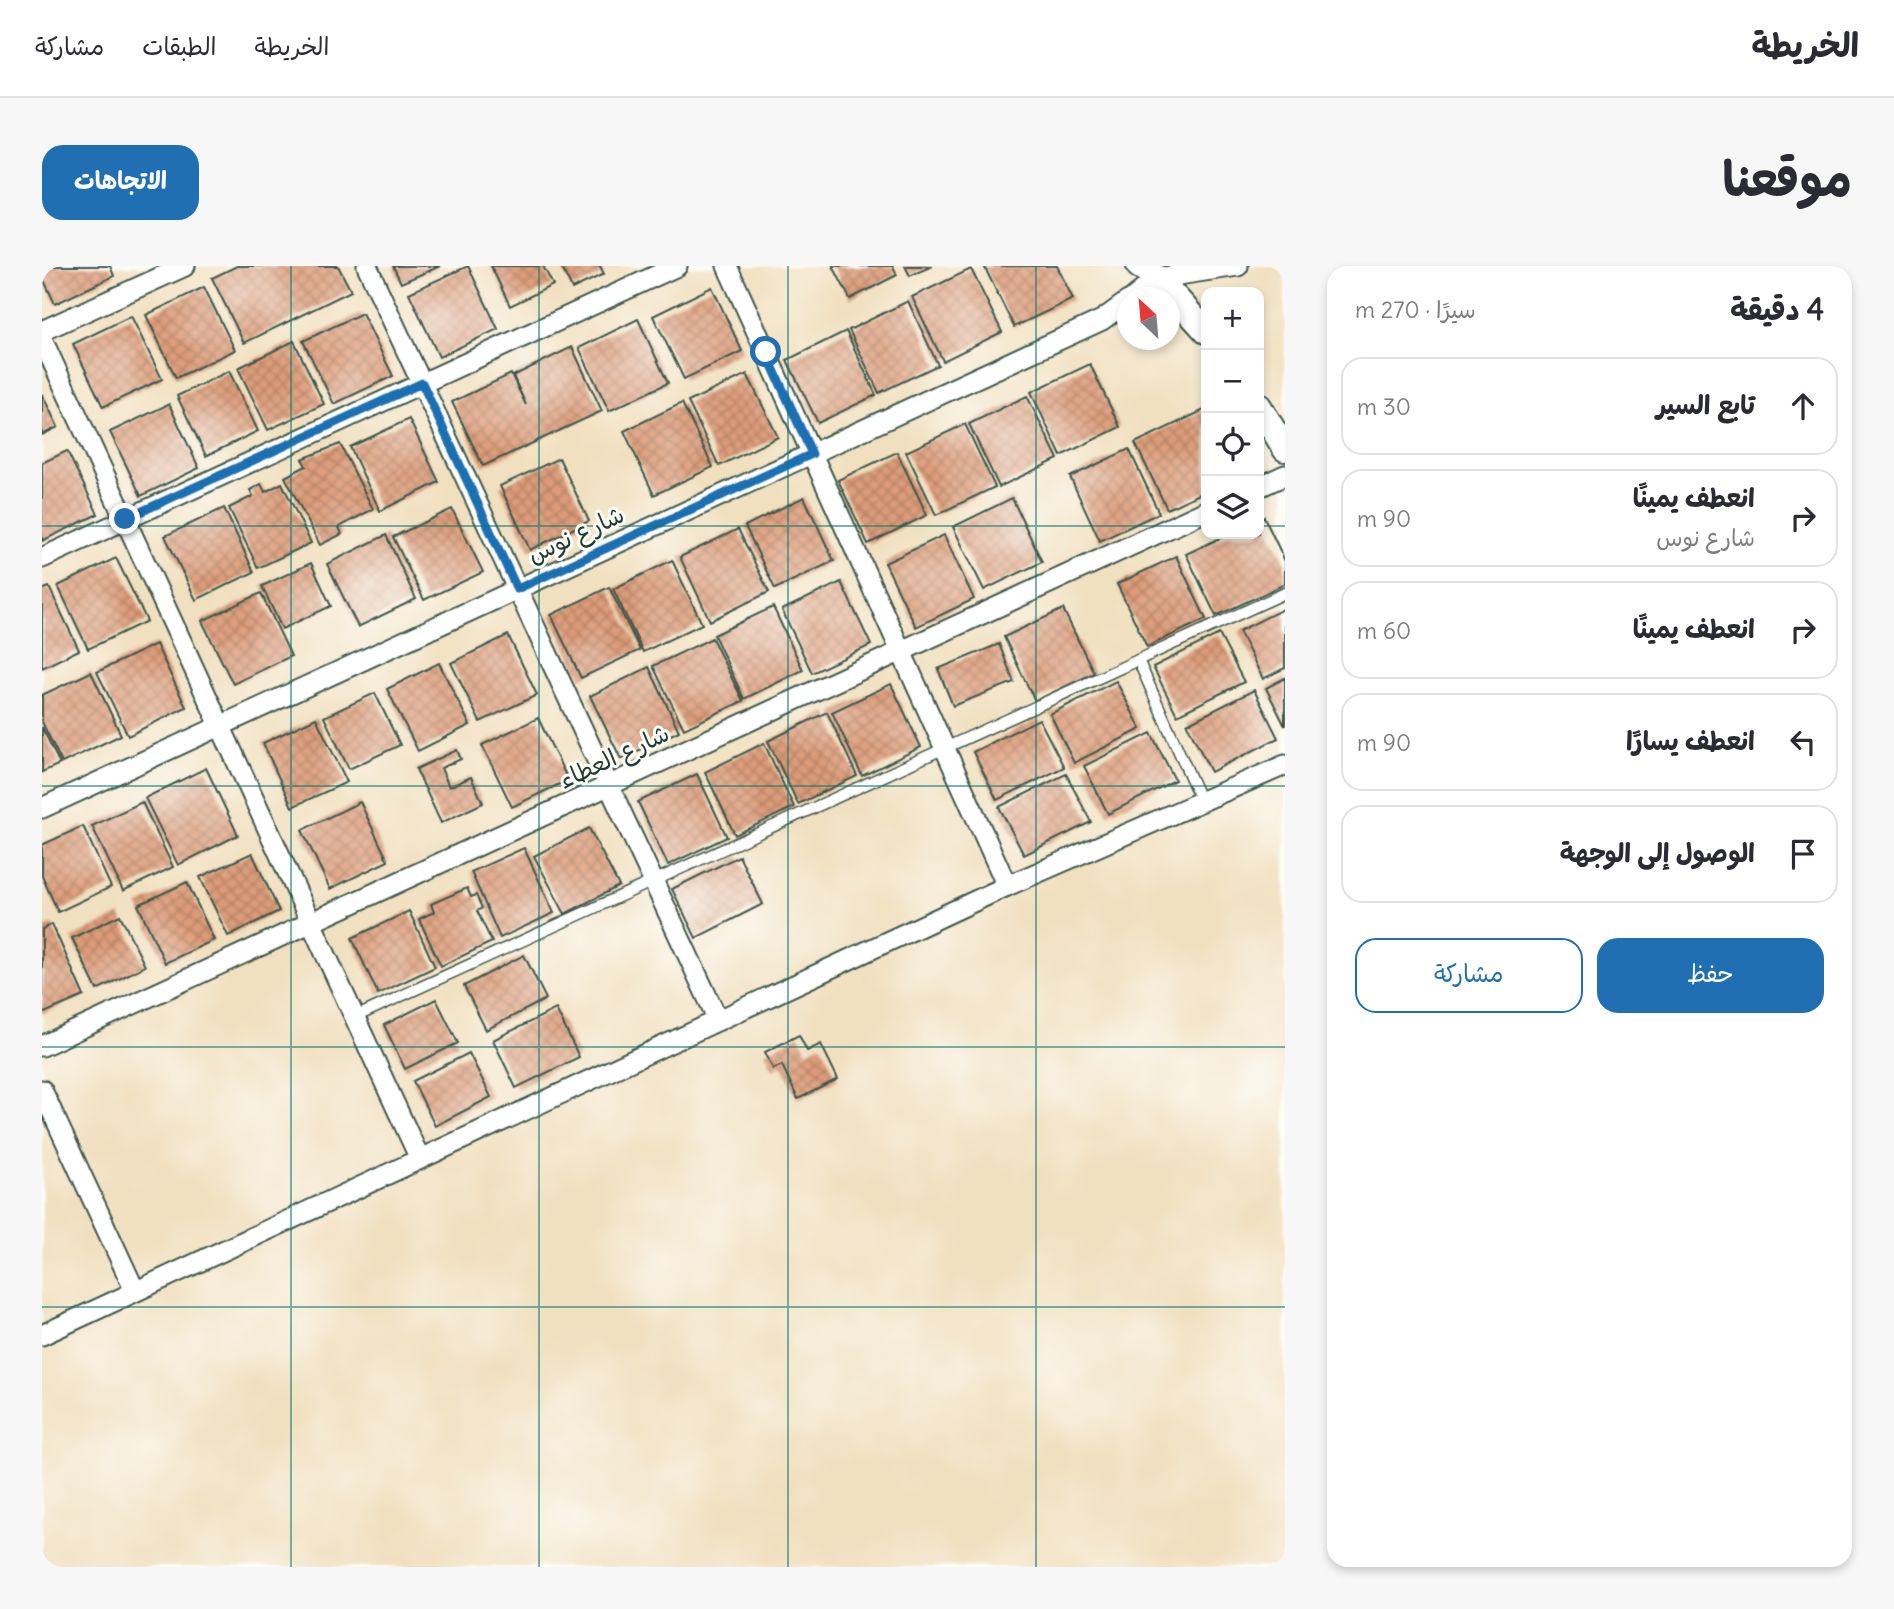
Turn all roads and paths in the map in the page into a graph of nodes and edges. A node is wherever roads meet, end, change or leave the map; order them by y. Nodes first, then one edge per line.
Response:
1 (185, 266) edge
2 (367, 266) edge
3 (677, 266) edge
4 (727, 266) edge
5 (1238, 266) edge
6 (1148, 272) edge
7 (1117, 309) edge
8 (1201, 326) edge
9 (42, 331) edge
10 (42, 339) edge
11 (422, 383) junction
12 (1263, 413) edge
13 (1285, 449) edge
14 (812, 454) junction
15 (1285, 475) edge
16 (1264, 485) edge
17 (1201, 514) edge
18 (125, 519) junction
19 (42, 558) edge
20 (517, 589) junction
21 (1285, 593) edge
22 (901, 652) junction
23 (1138, 660) junction
24 (220, 726) junction
25 (944, 748) junction
26 (1285, 765) edge
27 (609, 786) junction
28 (1201, 801) junction
29 (42, 808) edge
30 (653, 881) junction
31 (1007, 886) junction
32 (311, 923) junction
33 (355, 1017) junction
34 (718, 1020) junction
35 (42, 1046) edge
36 (42, 1090) edge
37 (420, 1158) junction
38 (135, 1291) junction
39 (42, 1335) edge

1 - 9 street
2 - 11 street
3 - 11 street
4 - 14 street
5 - 6 street
6 - 8 street
7 - 14 street, شارع نوس
10 - 18 street
11 - 18 street
11 - 20 street
12 - 13 street
14 - 20 street, شارع نوس
14 - 22 street
15 - 16 street
17 - 22 street, شارع العطاء
18 - 19 street
18 - 24 street
20 - 24 street, شارع نوس
20 - 27 street
21 - 23 lane
22 - 25 street
22 - 27 street, شارع العطاء
23 - 25 lane
23 - 28 lane
24 - 29 street, شارع نوس
24 - 32 street
25 - 30 lane
25 - 31 street
26 - 28 street
27 - 30 street
27 - 32 street, شارع العطاء
28 - 31 street
30 - 33 lane
30 - 34 street
31 - 34 street
32 - 33 street
32 - 35 street, شارع العطاء
33 - 37 street
34 - 37 street
36 - 38 street
37 - 38 street
38 - 39 street

